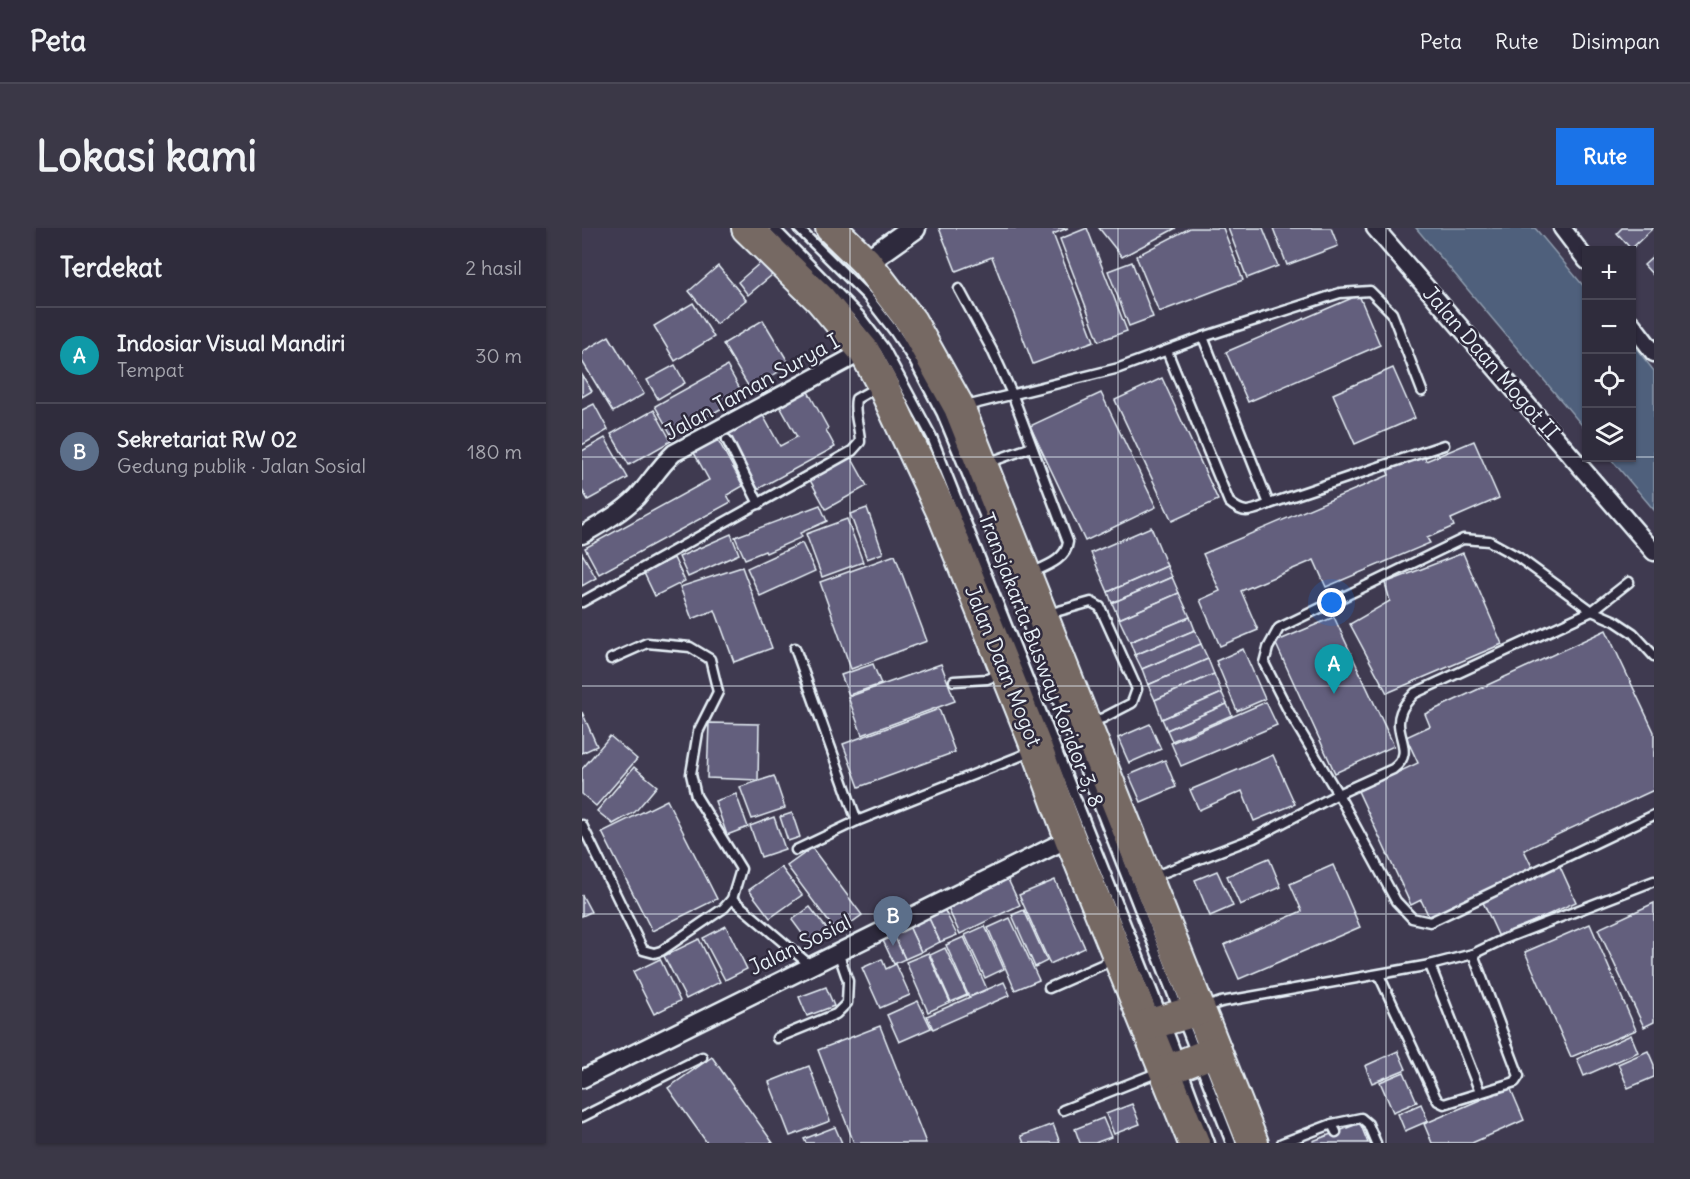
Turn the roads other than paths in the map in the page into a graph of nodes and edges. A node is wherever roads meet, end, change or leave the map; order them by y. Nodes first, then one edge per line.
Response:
1 (747, 228) edge
2 (774, 228) edge
3 (798, 228) edge
4 (831, 228) edge
5 (914, 228) edge
6 (1375, 228) edge
7 (1562, 228) edge
8 (1582, 254) edge
9 (866, 262) junction
10 (959, 289) dead end
11 (1636, 329) edge
12 (1203, 337) junction
13 (864, 351) junction
14 (1167, 351) junction
15 (1654, 352) edge
16 (882, 384) junction
17 (1422, 392) dead end
18 (1012, 396) junction
19 (958, 408) junction
20 (727, 440) dead end
21 (1444, 445) dead end
22 (1032, 447) junction
23 (982, 465) junction
24 (759, 504) junction
25 (1269, 504) junction
26 (582, 535) edge
27 (1654, 552) edge
28 (1026, 576) junction
29 (1629, 582) dead end
30 (582, 602) edge
31 (1592, 611) junction
32 (1042, 616) junction
33 (795, 648) dead end
34 (1654, 656) edge
35 (611, 659) dead end
36 (1005, 671) junction
37 (954, 681) dead end
38 (1084, 724) junction
39 (1036, 749) junction
40 (1338, 794) junction
41 (1654, 815) edge
42 (857, 821) junction
43 (582, 825) edge
44 (1070, 838) junction
45 (796, 850) dead end
46 (1146, 879) junction
47 (1654, 881) edge
48 (732, 899) junction
49 (838, 952) junction
50 (1473, 954) junction
51 (1118, 958) junction
52 (810, 965) junction
53 (1430, 965) junction
54 (1378, 975) junction
55 (1049, 988) dead end
56 (1173, 1017) junction
57 (777, 1038) dead end
58 (702, 1057) dead end
59 (1190, 1061) junction
60 (582, 1078) edge
61 (1480, 1092) junction
62 (1063, 1110) dead end
63 (582, 1117) edge
64 (1298, 1140) edge
65 (1194, 1143) edge
66 (1210, 1143) edge
67 (1231, 1143) edge
68 (1253, 1143) edge
69 (1282, 1143) edge
70 (1376, 1143) edge

1 - 13 highway, Jalan Daan Mogot
2 - 56 lane, Transjakarta Busway Koridor 3, 8
3 - 56 lane, Transjakarta Busway Koridor 3, 8
4 - 9 highway, Jalan Daan Mogot
5 - 9 street
6 - 27 street, Jalan Daan Mogot II
7 - 8 street
9 - 19 highway, Jalan Daan Mogot
10 - 18 lane
11 - 15 street
12 - 14 lane
12 - 17 lane
12 - 25 lane
13 - 16 highway, Jalan Daan Mogot
13 - 26 street, Jalan Taman Surya I
14 - 18 lane
14 - 25 lane
16 - 24 lane
16 - 36 highway, Jalan Daan Mogot
18 - 19 lane
18 - 22 lane
19 - 23 highway, Jalan Daan Mogot
20 - 24 lane
21 - 25 lane
22 - 23 lane
22 - 28 lane
23 - 28 highway, Jalan Daan Mogot
24 - 30 lane
28 - 32 highway, Jalan Daan Mogot
29 - 31 lane
31 - 34 lane
31 - 40 lane
31 - 40 lane
32 - 38 highway, Jalan Daan Mogot
32 - 38 lane
33 - 42 lane
35 - 48 lane
36 - 37 lane
36 - 39 highway, Jalan Daan Mogot
38 - 46 highway, Jalan Daan Mogot
39 - 42 lane
39 - 44 highway, Jalan Daan Mogot
40 - 41 lane
40 - 46 lane
42 - 45 lane
43 - 48 lane
44 - 49 street, Jalan Sosial
44 - 51 highway, Jalan Daan Mogot
46 - 56 highway, Jalan Daan Mogot
47 - 50 lane
48 - 52 lane
49 - 52 street, Jalan Sosial
49 - 57 lane
50 - 53 lane
50 - 61 lane
51 - 55 lane
51 - 56 highway, Jalan Daan Mogot
52 - 60 street, Jalan Sosial
53 - 54 lane
53 - 61 lane
54 - 56 lane
54 - 61 lane
56 - 59 highway, Jalan Daan Mogot
56 - 59 highway, Jalan Daan Mogot
58 - 63 lane
59 - 62 lane
59 - 65 highway, Jalan Daan Mogot
59 - 66 lane
59 - 67 lane
59 - 68 highway, Jalan Daan Mogot
64 - 69 lane
64 - 70 lane

